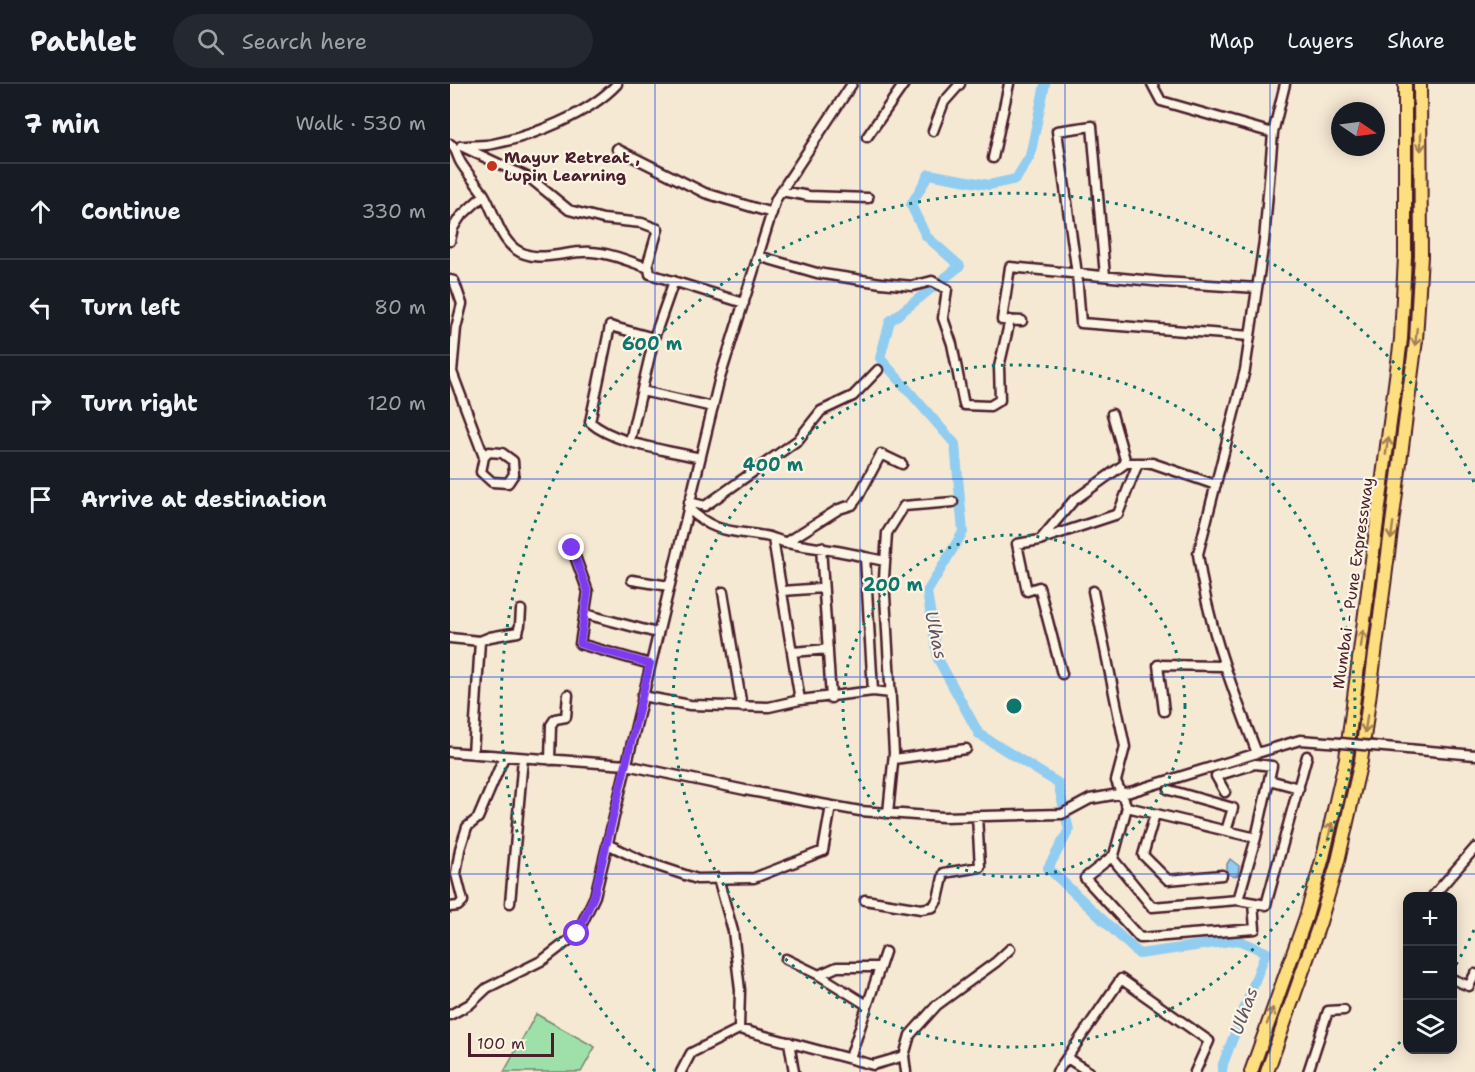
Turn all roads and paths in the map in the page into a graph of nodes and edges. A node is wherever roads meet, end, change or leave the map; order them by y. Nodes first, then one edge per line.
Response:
1 (617, 84) edge
2 (852, 84) edge
3 (904, 84) edge
4 (960, 84) edge
5 (1009, 84) edge
6 (1152, 84) edge
7 (1285, 84) edge
8 (1404, 84) edge
9 (1420, 84) edge
10 (933, 131) dead end
11 (1274, 133) junction
12 (867, 137) dead end
13 (455, 145) edge
14 (617, 149) dead end
15 (993, 158) dead end
16 (781, 191) junction
17 (484, 195) junction
18 (868, 198) dead end
19 (772, 213) junction
20 (450, 241) edge
21 (758, 256) junction
22 (649, 268) junction
23 (1077, 273) junction
24 (1105, 276) junction
25 (450, 280) edge
26 (674, 281) junction
27 (1257, 288) junction
28 (744, 303) junction
29 (1010, 321) junction
30 (1022, 321) dead end
31 (1250, 336) junction
32 (654, 338) junction
33 (878, 369) dead end
34 (642, 391) junction
35 (713, 407) junction
36 (1112, 414) dead end
37 (630, 441) junction
38 (484, 457) junction
39 (700, 458) junction
40 (1126, 463) junction
41 (1138, 463) junction
42 (902, 464) dead end
43 (1216, 485) junction
44 (953, 502) dead end
45 (689, 505) junction
46 (773, 538) junction
47 (1041, 540) junction
48 (784, 543) junction
49 (821, 547) junction
50 (572, 548) dead end
51 (865, 557) junction
52 (885, 561) junction
53 (632, 580) dead end
54 (669, 586) junction
55 (824, 588) junction
56 (783, 591) junction
57 (1092, 591) dead end
58 (723, 592) dead end
59 (521, 610) dead end
60 (585, 614) junction
61 (657, 633) junction
62 (450, 638) edge
63 (480, 641) junction
64 (828, 649) junction
65 (793, 652) junction
66 (650, 664) junction
67 (1223, 666) junction
68 (1062, 674) dead end
69 (873, 692) junction
70 (891, 693) junction
71 (568, 695) dead end
72 (642, 696) junction
73 (831, 698) junction
74 (800, 700) junction
75 (742, 707) junction
76 (1164, 711) dead end
77 (966, 749) dead end
78 (450, 752) edge
79 (1257, 753) junction
80 (473, 754) junction
81 (1475, 755) edge
82 (1307, 756) dead end
83 (504, 757) junction
84 (523, 758) junction
85 (894, 759) junction
86 (550, 760) junction
87 (626, 765) junction
88 (1269, 780) junction
89 (1299, 788) junction
90 (1169, 790) dead end
91 (1225, 792) dead end
92 (1120, 793) junction
93 (831, 806) junction
94 (1127, 807) junction
95 (888, 813) junction
96 (1155, 814) junction
97 (977, 816) junction
98 (1226, 831) junction
99 (1256, 838) junction
100 (607, 844) junction
101 (1475, 848) edge
102 (1114, 855) junction
103 (1221, 875) dead end
104 (718, 878) junction
105 (1437, 892) edge
106 (865, 900) dead end
107 (1238, 900) junction
108 (510, 903) dead end
109 (1253, 903) junction
110 (450, 907) edge
111 (1010, 949) dead end
112 (885, 952) dead end
113 (786, 959) dead end
114 (879, 967) junction
115 (1475, 974) edge
116 (819, 975) junction
117 (1457, 980) edge
118 (867, 1005) junction
119 (1344, 1010) dead end
120 (450, 1015) edge
121 (739, 1029) junction
122 (789, 1042) junction
123 (904, 1056) junction
124 (850, 1058) junction
125 (1067, 1058) junction
126 (681, 1072) edge
127 (794, 1072) edge
128 (906, 1072) edge
129 (1057, 1072) edge
130 (1089, 1072) edge
131 (1195, 1072) edge
132 (1251, 1072) edge
133 (1267, 1072) edge
134 (1308, 1072) edge

1 - 13 street
2 - 16 street
3 - 12 street
4 - 10 street
5 - 15 street
6 - 11 street
7 - 11 street
132 -> 8 highway, Mumbai - Pune Expressway
9 -> 133 highway, Mumbai - Pune Expressway
11 - 27 street
13 - 17 street
13 - 22 street
14 - 19 street
16 - 18 street
16 - 19 street
17 - 20 street
17 - 22 street
19 - 21 street
21 - 28 street
21 - 29 street
22 - 26 street
23 - 24 street
23 - 24 street
23 - 29 street
23 - 31 street
24 - 27 street
25 - 38 street
26 - 28 street
26 - 32 street
27 - 31 street
28 - 35 street
29 - 30 street
31 - 43 street
32 - 34 street
32 - 37 street
33 - 45 street
34 - 35 street
34 - 37 street
35 - 39 street
36 - 40 street
37 - 39 street
38 - 38 street
39 - 45 street
40 - 41 street
40 - 47 street
41 - 43 street
41 - 47 street
42 - 48 street
43 - 67 street
44 - 52 street
45 - 46 street
45 - 54 street
46 - 48 street
46 - 56 street
47 - 68 street
48 - 49 street
49 - 51 street
49 - 55 street
50 - 60 street
51 - 52 street
51 - 69 street
52 - 70 street
53 - 54 street
54 - 61 street
55 - 56 street
55 - 64 street
56 - 65 street
57 - 92 street
58 - 75 street
59 - 63 street
60 - 61 street
60 - 66 street
61 - 66 street
62 - 63 street
63 - 80 street
64 - 65 street
64 - 73 street
65 - 74 street
66 - 72 street
67 - 76 street
67 - 79 street
69 - 70 street
69 - 73 street
70 - 85 street
71 - 86 street
72 - 75 street
72 - 87 street
73 - 74 street
74 - 75 street
77 - 85 street
78 - 80 street
79 - 81 street, bridge
79 - 92 street
80 - 83 street
82 - 89 street
83 - 84 street
83 - 110 street
84 - 86 street
84 - 108 street
85 - 95 street
86 - 87 street
87 - 93 street
87 - 100 street
88 - 89 street
88 - 91 street
88 - 99 street
89 - 109 street
90 - 98 street
92 - 94 street
92 - 97 street
93 - 95 street
93 - 104 street
94 - 96 street
94 - 102 street
95 - 97 street
96 - 98 street
96 - 103 street
97 - 106 street
98 - 99 street
99 - 107 street
100 - 104 street
100 - 120 street
101 - 105 street
102 - 107 street
102 - 109 street
104 - 121 street
107 - 109 street
111 - 123 street
112 - 114 street
113 - 116 street
114 - 116 street
114 - 118 street
115 - 117 street
116 - 118 street
118 - 124 street
119 - 134 street
121 - 122 street
121 - 126 street
122 - 124 street
122 - 127 street
123 - 124 street
123 - 128 street
125 - 129 street
125 - 130 street
125 - 131 street

